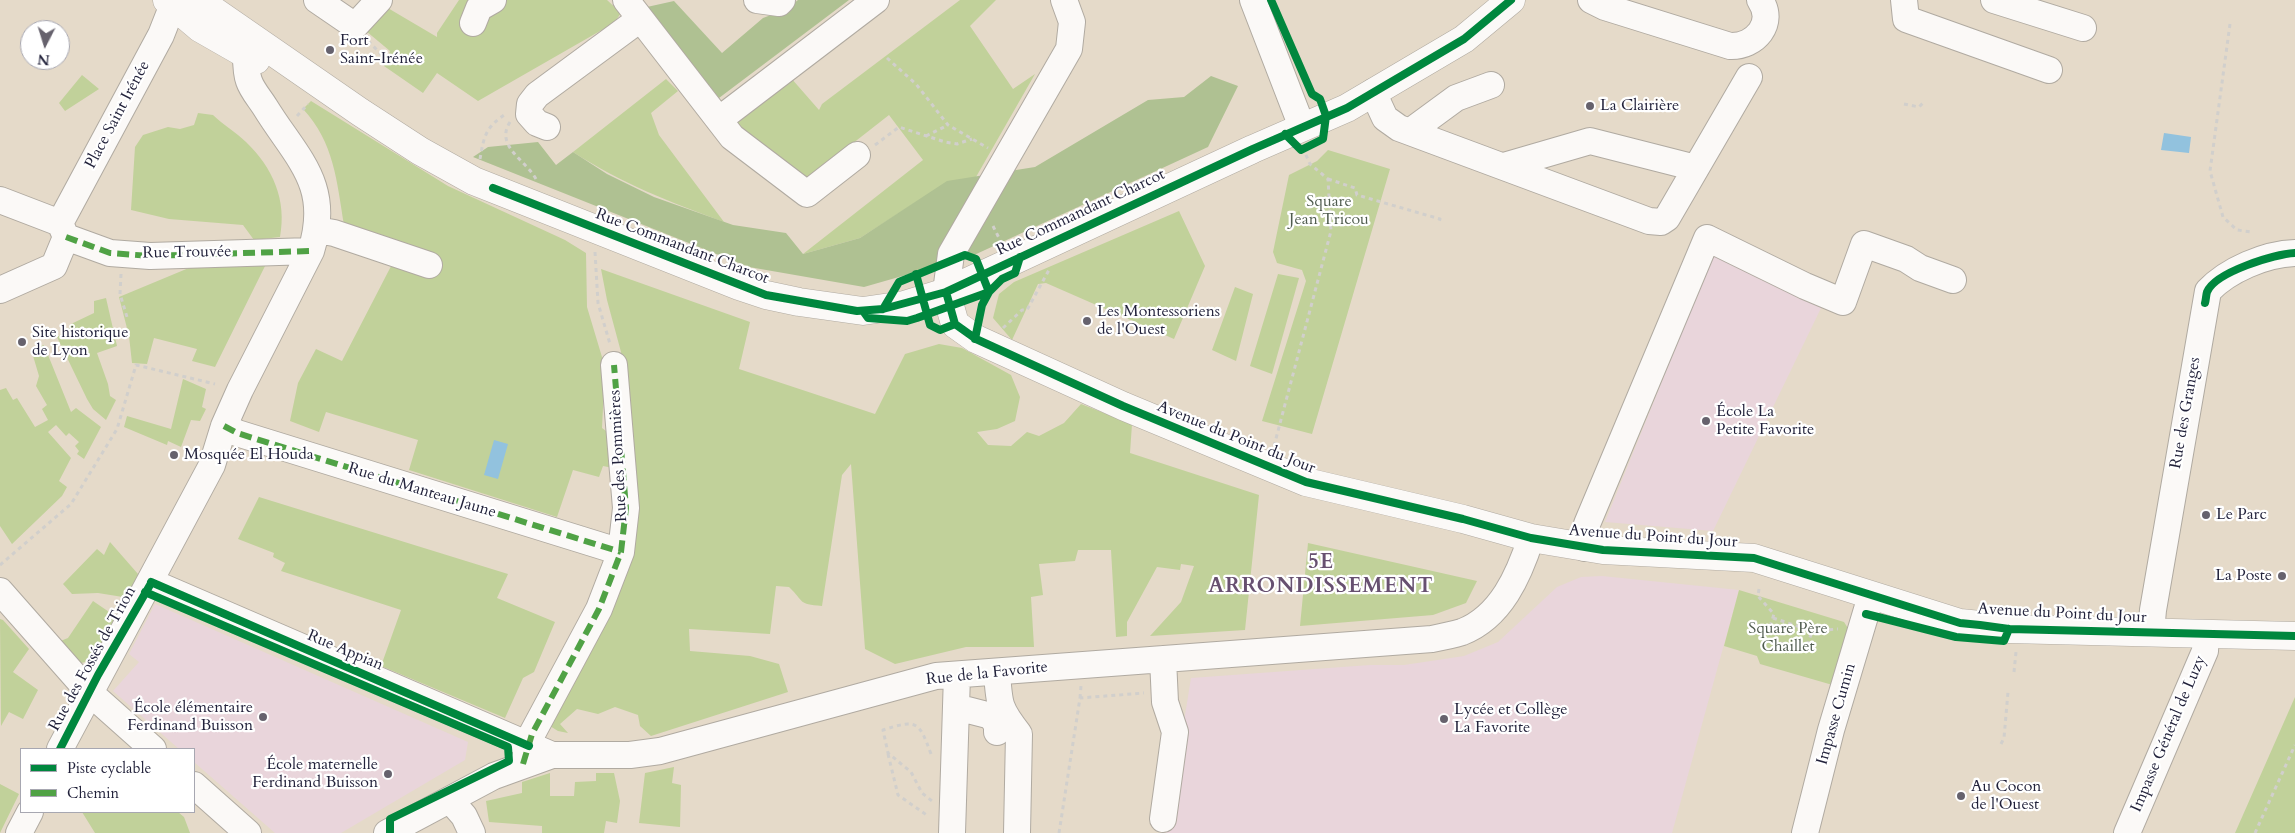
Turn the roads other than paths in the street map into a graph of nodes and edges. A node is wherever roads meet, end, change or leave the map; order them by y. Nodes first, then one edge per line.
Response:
1 (198, 0) edge
2 (317, 0) edge
3 (379, 0) edge
4 (493, 0) edge
5 (757, 0) edge
6 (782, 0) edge
7 (876, 0) edge
8 (1064, 0) edge
9 (1253, 0) edge
10 (1511, 0) edge
11 (1591, 0) edge
12 (1760, 0) edge
13 (1904, 0) edge
14 (1994, 0) edge
15 (171, 2) edge
16 (633, 10) edge
17 (473, 23) dead end
18 (2083, 28) dead end
19 (253, 49) junction
20 (2049, 70) dead end
21 (1749, 77) dead end
22 (1491, 85) dead end
23 (1373, 92) junction
24 (720, 119) junction
25 (547, 127) dead end
26 (1411, 132) junction
27 (1300, 140) junction
28 (857, 155) road end
29 (1504, 166) junction
30 (1696, 168) junction
31 (0, 200) edge
32 (63, 230) junction
33 (314, 241) junction
34 (2295, 253) edge
35 (429, 265) dead end
36 (1953, 280) dead end
37 (0, 290) edge
38 (946, 292) junction
39 (614, 365) road end
40 (224, 426) junction
41 (1531, 538) junction
42 (1585, 548) junction
43 (621, 552) junction
44 (151, 582) junction
45 (0, 591) edge
46 (1871, 596) junction
47 (2151, 632) junction
48 (2206, 635) junction
49 (2295, 636) edge
50 (1162, 659) junction
51 (997, 672) junction
52 (957, 675) junction
53 (89, 692) junction
54 (956, 708) junction
55 (997, 732) dead end
56 (61, 748) edge
57 (152, 748) edge
58 (534, 755) junction
59 (195, 786) edge
60 (450, 800) junction
61 (29, 813) edge
62 (953, 820) edge
63 (1155, 826) edge
64 (19, 833) edge
65 (248, 833) edge
66 (389, 833) edge
67 (472, 833) edge
68 (1017, 833) edge
69 (1805, 833) edge
70 (2127, 833) edge

1 - 19 main road, Rue Commandant Charcot
2 - 3 street
4 - 17 street
5 - 6 street
7 - 24 street
8 - 38 street
9 - 27 street
10 - 23 main road, Rue Commandant Charcot
11 - 12 street
13 - 20 street
14 - 18 street
15 - 19 main road, Rue Commandant Charcot
15 - 32 street, Place Saint Irénée
16 - 24 street
16 - 25 street
19 - 33 street, Rue des Fossés de Trion
19 - 38 main road, Rue Commandant Charcot
21 - 30 street
22 - 26 street
23 - 26 street
23 - 27 main road, Rue Commandant Charcot
24 - 28 street
26 - 29 street
27 - 38 main road, Rue Commandant Charcot
29 - 30 street
29 - 30 street
31 - 32 street, Rue Trouvée
32 - 33 street, Rue Trouvée
32 - 37 street, Place Saint Irénée
33 - 35 street, Rue Trouvée
33 - 40 street, Rue des Fossés de Trion
34 - 47 street, Rue des Granges
36 - 42 street
38 - 41 main road, Avenue du Point du Jour
39 - 43 street, Rue des Pommières
40 - 43 street, Rue du Manteau Jaune
40 - 44 street, Rue des Fossés de Trion
41 - 42 main road, Avenue du Point du Jour
41 - 50 street, Rue de la Favorite
42 - 46 main road, Avenue du Point du Jour
43 - 58 street, Rue des Pommières
44 - 53 street, Rue des Fossés de Trion
44 - 58 street, Rue Appian
45 - 53 street
46 - 47 main road, Avenue du Point du Jour
46 - 69 street, Impasse Cumin
47 - 48 main road, Avenue du Point du Jour
48 - 49 main road, Avenue du Point du Jour
48 - 70 street, Impasse Général de Luzy
50 - 51 street, Rue de la Favorite
50 - 63 street
51 - 52 street, Rue de la Favorite
51 - 68 street
52 - 54 street
52 - 58 street, Rue de la Favorite
53 - 56 street, Rue des Fossés de Trion
53 - 57 street
54 - 55 street
54 - 62 street
58 - 60 street, Rue de la Favorite
59 - 65 street
60 - 66 street, Rue de la Favorite
60 - 67 street
61 - 64 street

